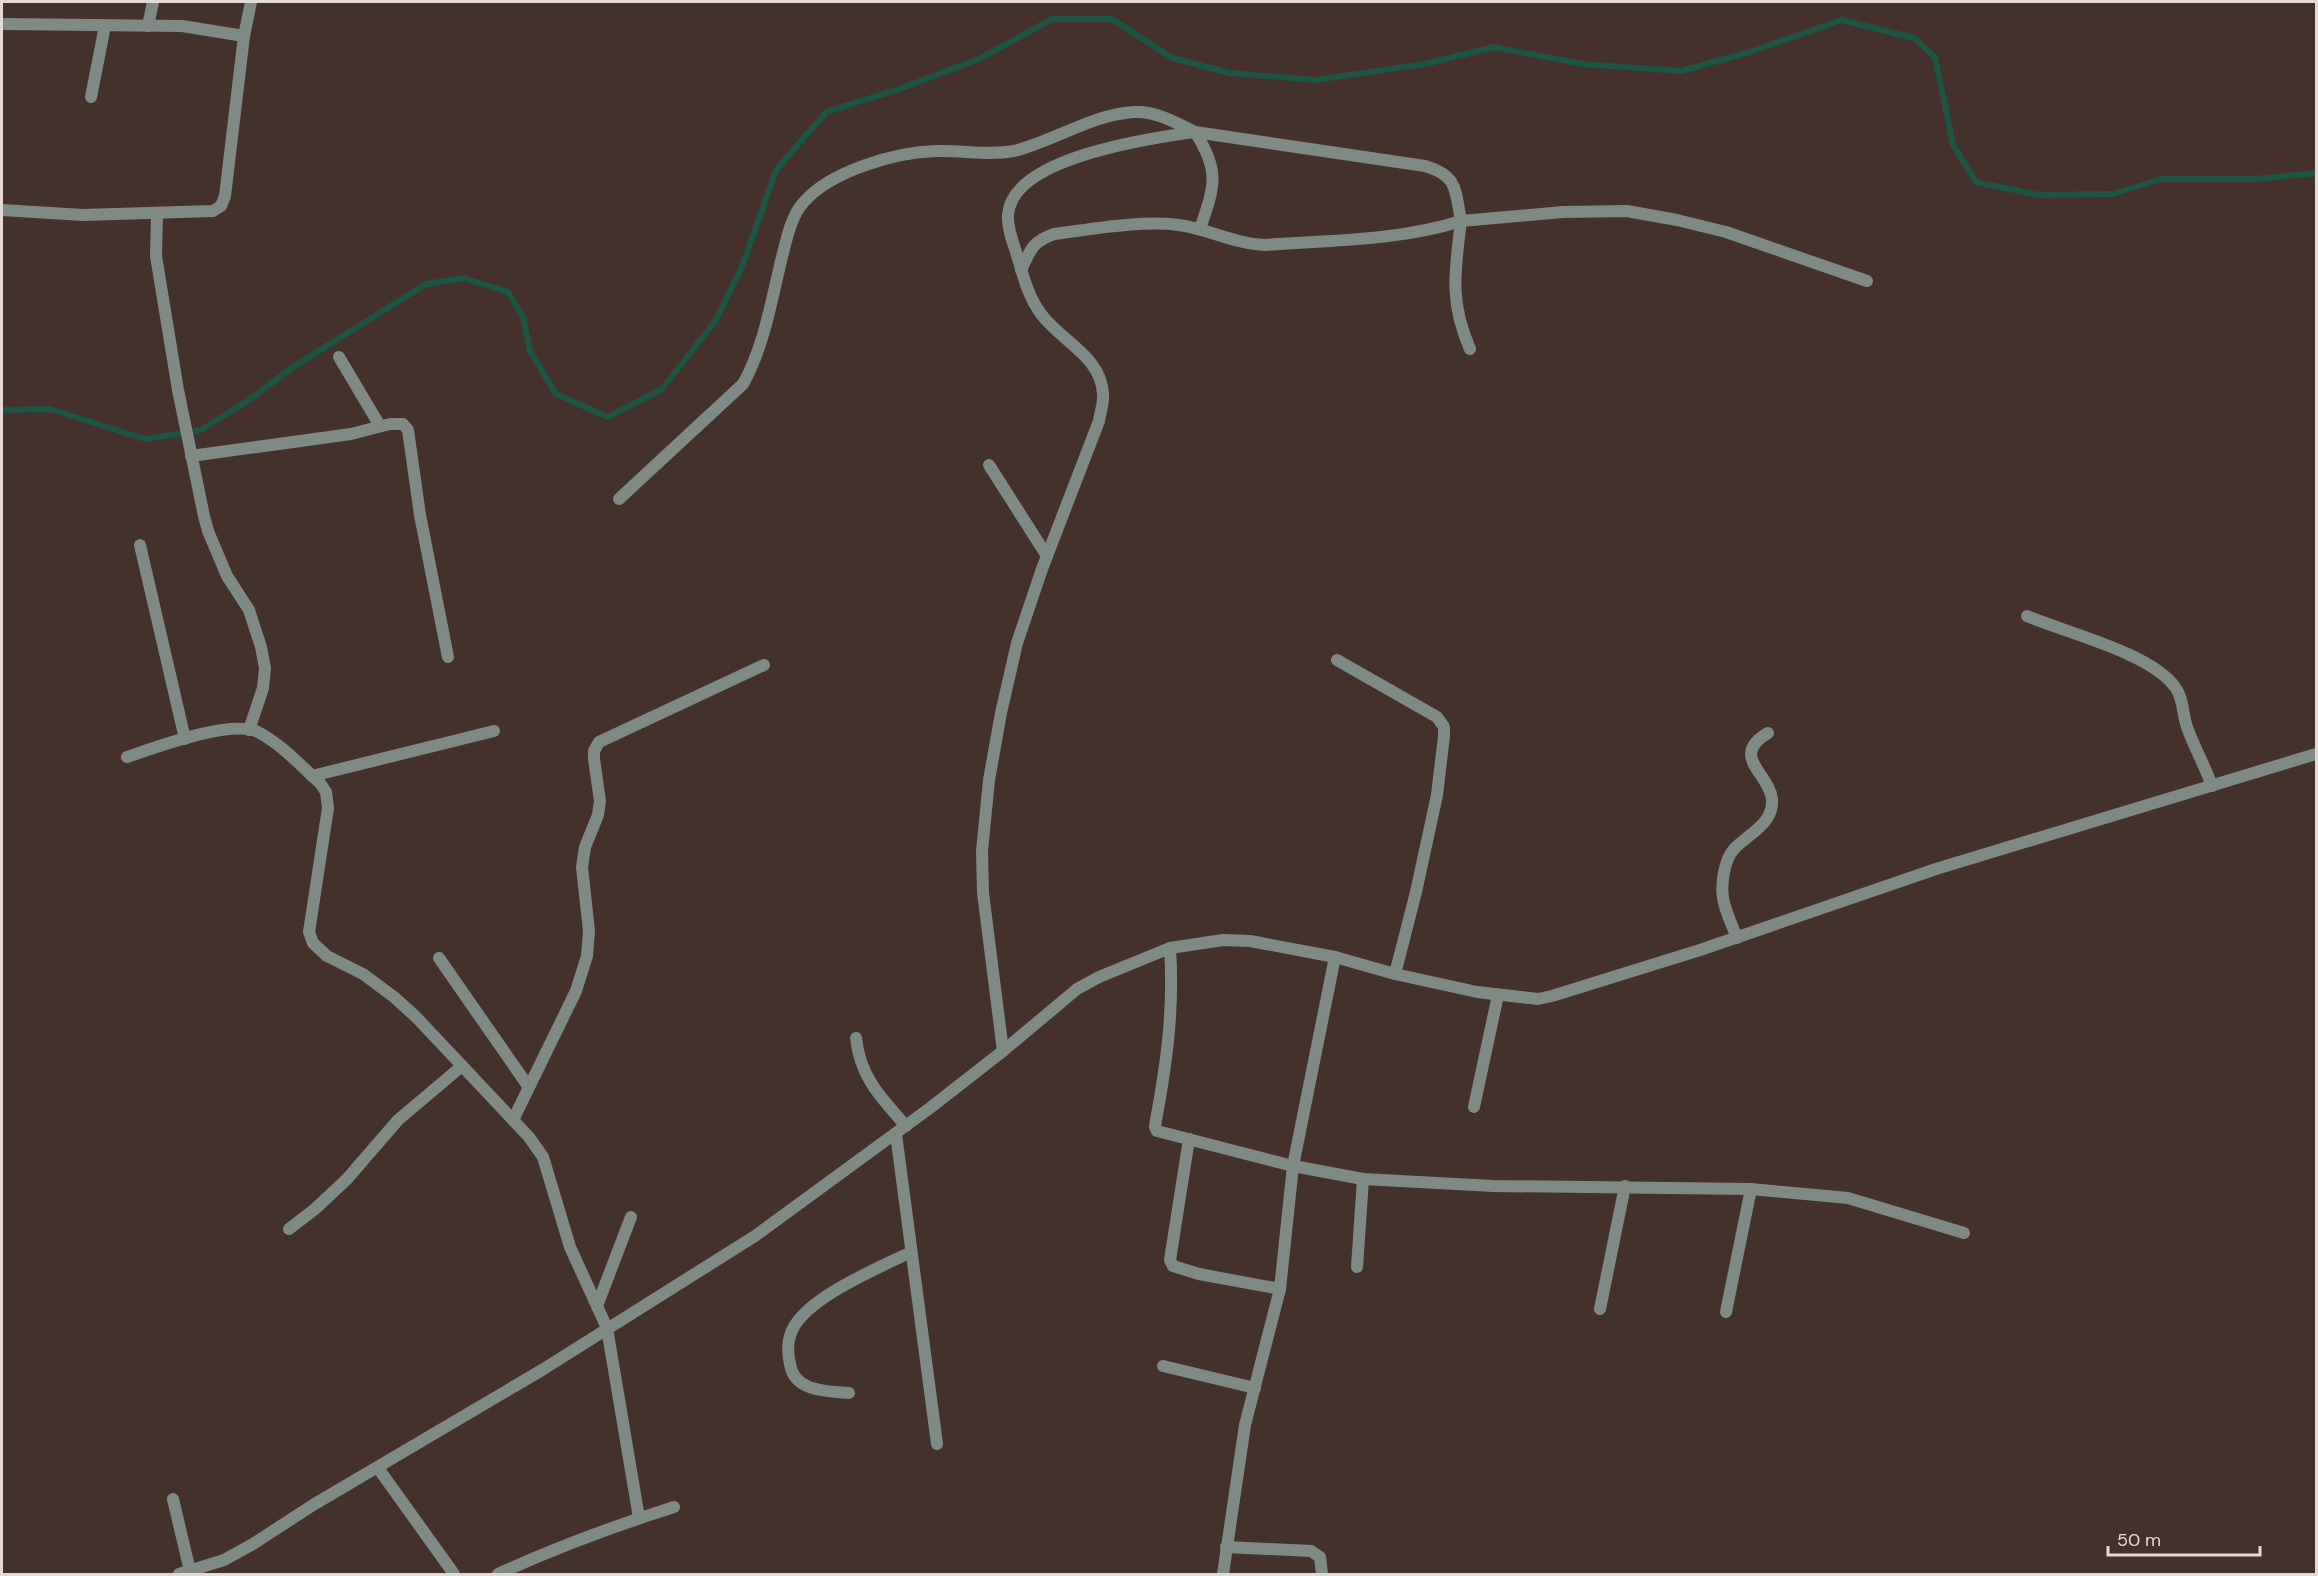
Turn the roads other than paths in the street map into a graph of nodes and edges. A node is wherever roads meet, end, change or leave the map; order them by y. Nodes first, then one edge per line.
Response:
1 (153, 2) edge
2 (251, 2) edge
3 (2, 24) edge
4 (105, 26) junction
5 (148, 26) junction
6 (244, 36) junction
7 (91, 97) dead end
8 (1195, 132) junction
9 (2, 210) edge
10 (157, 214) junction
11 (1461, 220) junction
12 (1200, 229) junction
13 (1021, 270) junction
14 (1867, 281) dead end
15 (1470, 349) dead end
16 (339, 357) dead end
17 (380, 426) junction
18 (190, 451) junction
19 (989, 465) dead end
20 (619, 499) dead end
21 (140, 545) dead end
22 (1047, 556) junction
23 (2026, 616) dead end
24 (448, 657) dead end
25 (1337, 660) dead end
26 (764, 665) dead end
27 (249, 730) junction
28 (494, 731) dead end
29 (1768, 732) dead end
30 (185, 739) junction
31 (2316, 754) edge
32 (127, 757) dead end
33 (312, 776) junction
34 (2212, 786) junction
35 (1737, 938) junction
36 (1170, 948) junction
37 (1335, 957) junction
38 (439, 958) dead end
39 (1395, 974) junction
40 (1498, 995) junction
41 (856, 1038) dead end
42 (1003, 1051) junction
43 (462, 1066) junction
44 (528, 1086) junction
45 (1474, 1107) dead end
46 (513, 1120) junction
47 (901, 1130) junction
48 (1189, 1139) junction
49 (1293, 1166) junction
50 (1363, 1179) junction
51 (1625, 1186) junction
52 (1751, 1189) junction
53 (631, 1217) dead end
54 (289, 1229) dead end
55 (1964, 1233) dead end
56 (911, 1252) junction
57 (1357, 1267) dead end
58 (1280, 1289) junction
59 (597, 1306) junction
60 (1600, 1310) dead end
61 (1726, 1312) dead end
62 (608, 1328) junction
63 (1163, 1366) dead end
64 (1255, 1388) junction
65 (849, 1393) dead end
66 (937, 1444) dead end
67 (378, 1468) junction
68 (173, 1499) dead end
69 (674, 1507) dead end
70 (639, 1518) junction
71 (1226, 1547) junction
72 (183, 1574) edge
73 (454, 1575) edge
74 (498, 1575) edge
75 (1223, 1575) edge
76 (1322, 1575) edge

1 - 5 street
2 - 6 street
3 - 4 street
4 - 5 street
4 - 7 street
5 - 6 street
6 - 10 street
8 - 11 street
8 - 12 street
8 - 13 street
8 - 20 street
9 - 10 street
10 - 18 street
11 - 12 street
11 - 14 street
11 - 15 street
12 - 13 street
13 - 22 street
16 - 17 street
17 - 18 street
17 - 24 street
18 - 27 street
19 - 22 street
21 - 30 street
22 - 42 street
23 - 34 street
25 - 39 street
26 - 44 street
27 - 30 street
27 - 33 street
28 - 33 street
29 - 35 street
30 - 32 street
31 - 34 street
33 - 43 street
34 - 35 street
35 - 40 street
36 - 37 street
36 - 42 street
36 - 48 street
37 - 39 street
37 - 49 street
38 - 44 street
39 - 40 street
40 - 45 street
41 - 47 street
42 - 47 street
43 - 46 street
43 - 54 street
44 - 46 street
46 - 59 street
47 - 56 street
47 - 62 street
48 - 49 street
48 - 58 street
49 - 50 street
49 - 58 street
50 - 51 street
50 - 57 street
51 - 52 street
51 - 60 street
52 - 55 street
52 - 61 street
53 - 59 street
56 - 65 street
56 - 66 street
58 - 64 street
59 - 62 street
62 - 67 street
62 - 70 street
63 - 64 street
64 - 71 street
67 - 72 street
67 - 73 street
68 - 72 street
69 - 70 street
70 - 74 street
71 - 75 street
71 - 76 street

